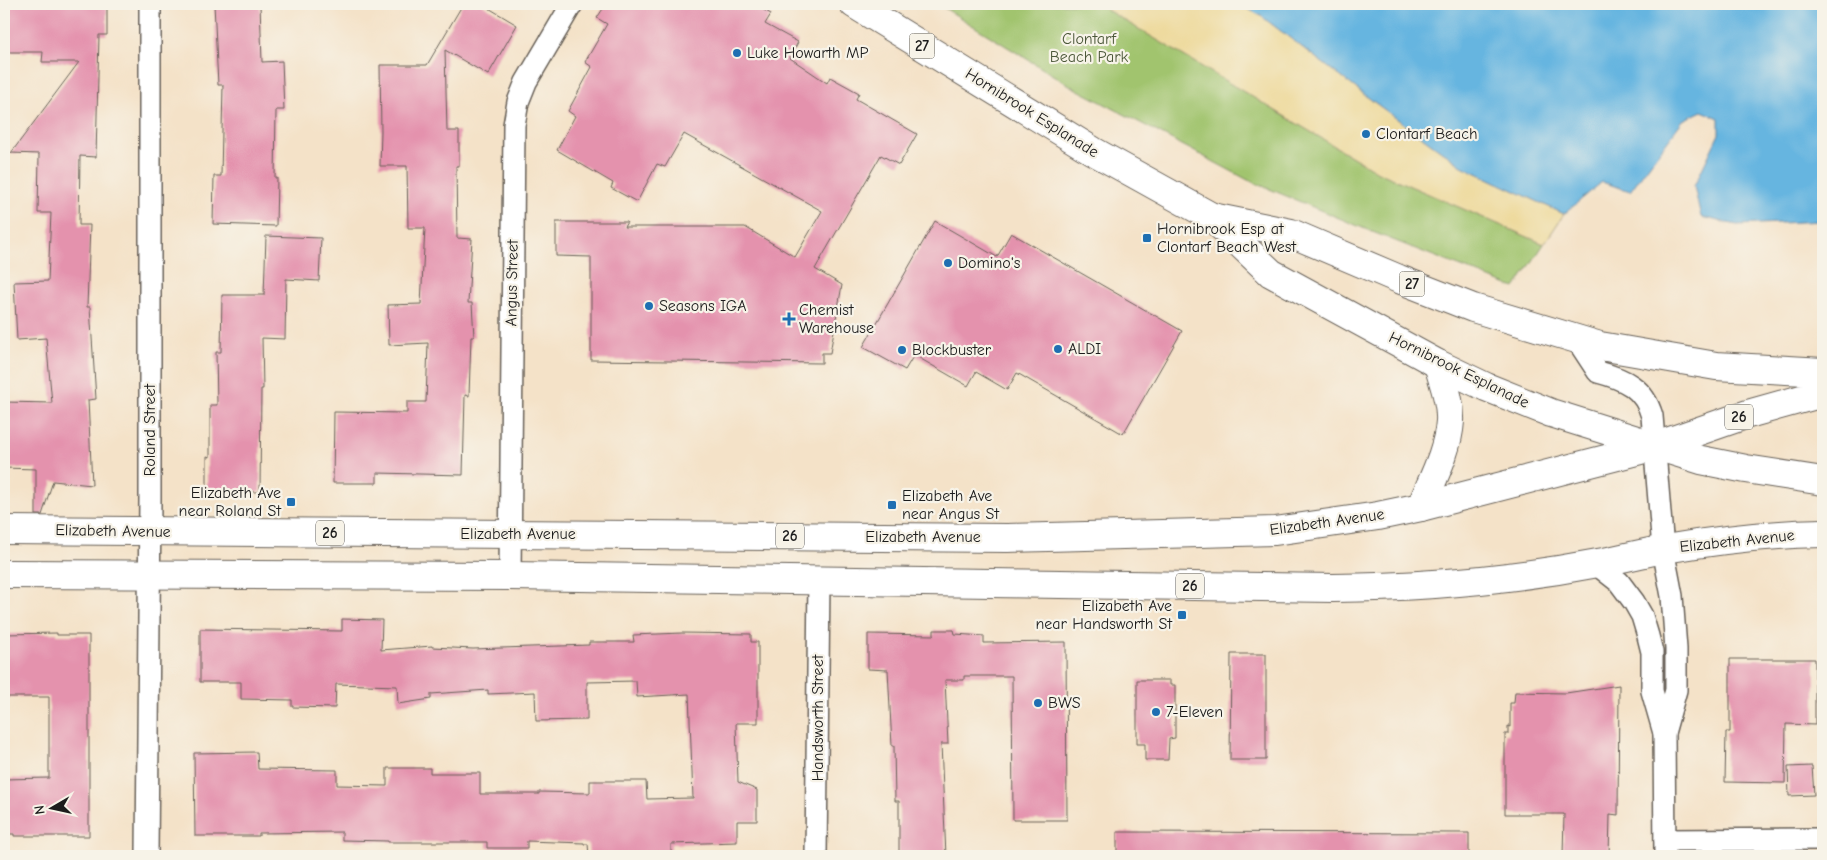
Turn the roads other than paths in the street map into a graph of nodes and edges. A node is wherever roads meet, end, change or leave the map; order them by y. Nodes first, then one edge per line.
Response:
1 (150, 4) edge
2 (572, 4) edge
3 (854, 4) edge
4 (1212, 217) junction
5 (1577, 340) junction
6 (1438, 364) junction
7 (1823, 372) edge
8 (1823, 393) edge
9 (1656, 446) junction
10 (1823, 481) edge
11 (1421, 507) junction
12 (4, 530) edge
13 (149, 531) junction
14 (1823, 533) edge
15 (510, 534) junction
16 (1663, 549) junction
17 (1596, 564) junction
18 (4, 574) edge
19 (148, 574) junction
20 (510, 576) junction
21 (819, 580) junction
22 (1664, 733) junction
23 (1823, 839) edge
24 (1665, 848) edge
25 (147, 856) edge
26 (816, 856) edge

1 - 13 street, Roland Street
2 - 15 street, Angus Street
3 - 4 main road, Hornibrook Esplanade / 27
4 - 5 main road, Hornibrook Esplanade / 27
4 - 6 main road, Hornibrook Esplanade / 27
5 - 7 main road, Hornibrook Esplanade / 27
5 - 9 street
6 - 9 main road, Hornibrook Esplanade / 27
6 - 11 main road
8 - 9 main road, Elizabeth Avenue / 26
9 - 10 main road, Hornibrook Esplanade / 27
9 - 11 main road, Elizabeth Avenue / 26
9 - 16 street
11 - 15 main road, Elizabeth Avenue / 26
12 - 13 main road, Elizabeth Avenue / 26
13 - 15 main road, Elizabeth Avenue / 26
13 - 19 street, Roland Street
14 - 16 main road, Elizabeth Avenue / 26
15 - 20 street, Angus Street
16 - 17 main road, Elizabeth Avenue / 26
16 - 22 street
17 - 21 main road, Elizabeth Avenue / 26
17 - 22 street
18 - 19 main road, Elizabeth Avenue / 26
19 - 20 main road, Elizabeth Avenue / 26
19 - 25 street, Roland Street
20 - 21 main road, Elizabeth Avenue / 26
21 - 26 street, Handsworth Street
22 - 24 street
23 - 24 street

